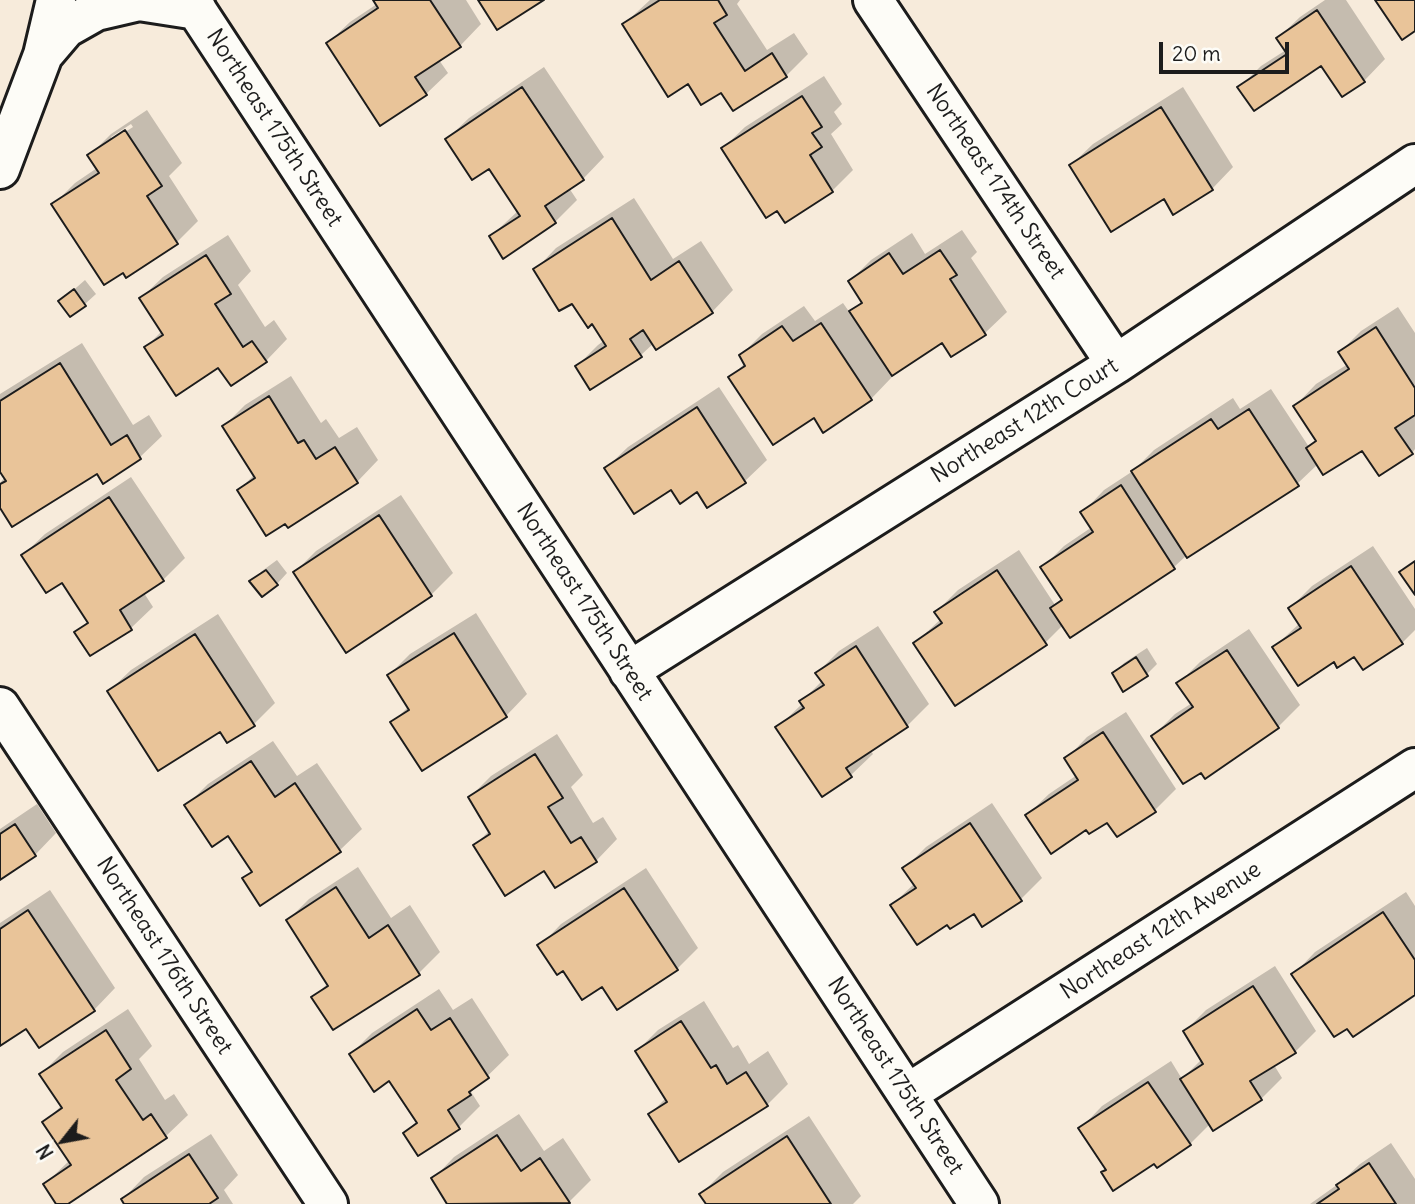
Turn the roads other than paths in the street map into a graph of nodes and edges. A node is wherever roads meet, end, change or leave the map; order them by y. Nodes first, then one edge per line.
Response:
1 (57, 0) edge
2 (873, 0) edge
3 (200, 3) edge
4 (43, 55) junction
5 (1415, 164) edge
6 (0, 169) edge
7 (1116, 364) junction
8 (629, 671) junction
9 (0, 707) edge
10 (1415, 768) edge
11 (907, 1094) junction
12 (328, 1204) edge
13 (979, 1204) edge

1 - 4 street
2 - 7 street, Northeast 174th Street
3 - 4 street
3 - 8 street, Northeast 175th Street
4 - 6 street
5 - 7 street, Northeast 12th Court
7 - 8 street, Northeast 12th Court
8 - 11 street, Northeast 175th Street
9 - 12 street, Northeast 176th Street
10 - 11 street, Northeast 12th Avenue
11 - 13 street, Northeast 175th Street

